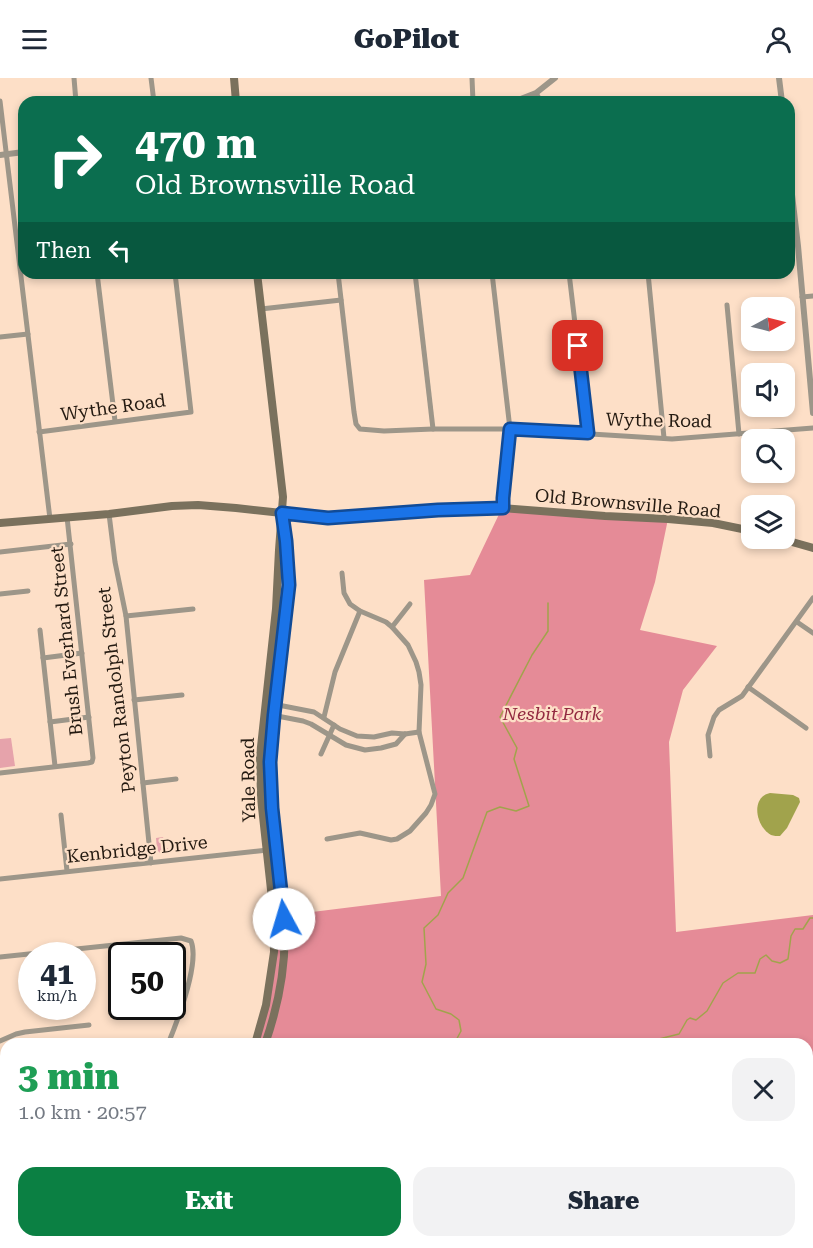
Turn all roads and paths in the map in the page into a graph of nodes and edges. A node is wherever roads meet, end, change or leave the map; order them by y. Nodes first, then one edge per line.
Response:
1 (74, 78) edge
2 (151, 78) edge
3 (234, 78) edge
4 (472, 78) edge
5 (555, 78) edge
6 (779, 78) edge
7 (536, 93) junction
8 (76, 96) edge
9 (153, 96) edge
10 (236, 96) edge
11 (473, 96) edge
12 (528, 96) edge
13 (538, 96) edge
14 (781, 96) edge
15 (0, 101) edge
16 (18, 153) edge
17 (3, 154) edge
18 (795, 220) edge
19 (18, 262) edge
20 (20, 279) edge
21 (98, 279) edge
22 (176, 279) edge
23 (258, 279) edge
24 (339, 279) edge
25 (416, 279) edge
26 (493, 279) edge
27 (570, 279) edge
28 (649, 279) edge
29 (813, 296) edge
30 (802, 297) junction
31 (341, 300) junction
32 (727, 304) dead end
33 (261, 309) junction
34 (28, 334) junction
35 (0, 336) edge
36 (813, 413) edge
37 (115, 421) junction
38 (433, 429) junction
39 (510, 429) junction
40 (813, 429) edge
41 (39, 432) junction
42 (588, 433) junction
43 (739, 434) junction
44 (664, 438) junction
45 (503, 508) junction
46 (282, 513) junction
47 (109, 514) junction
48 (68, 517) junction
49 (50, 519) junction
50 (0, 523) edge
51 (741, 529) edge
52 (795, 543) edge
53 (71, 544) junction
54 (813, 548) edge
55 (0, 552) edge
56 (342, 573) dead end
57 (28, 591) dead end
58 (0, 593) edge
59 (813, 598) edge
60 (410, 604) dead end
61 (193, 609) dead end
62 (360, 611) junction
63 (126, 616) junction
64 (797, 622) junction
65 (392, 627) junction
66 (40, 630) dead end
67 (813, 633) edge
68 (82, 653) junction
69 (43, 658) junction
70 (748, 687) junction
71 (182, 695) dead end
72 (134, 700) junction
73 (265, 703) junction
74 (275, 704) junction
75 (264, 714) junction
76 (274, 715) junction
77 (89, 717) junction
78 (324, 717) junction
79 (50, 722) junction
80 (334, 725) junction
81 (806, 728) dead end
82 (419, 732) junction
83 (405, 734) junction
84 (329, 735) junction
85 (321, 754) dead end
86 (710, 756) dead end
87 (54, 766) junction
88 (0, 772) edge
89 (176, 780) dead end
90 (143, 783) junction
91 (61, 815) dead end
92 (327, 839) dead end
93 (277, 849) junction
94 (267, 851) junction
95 (151, 863) junction
96 (67, 872) junction
97 (0, 879) edge
98 (0, 957) edge
99 (88, 1025) dead end
100 (7, 1038) edge
101 (170, 1038) edge
102 (257, 1038) edge
103 (267, 1038) edge

1 - 8 street
2 - 9 street
3 - 10 main road
4 - 11 street
5 - 7 street
6 - 14 street
7 - 12 street
7 - 13 street
15 - 17 street
16 - 17 street
17 - 19 street
18 - 30 street
20 - 34 street
21 - 37 street
22 - 37 street, Wythe Road
23 - 33 main road, Yale Road
24 - 31 street
25 - 38 street
26 - 39 street
27 - 42 street
28 - 44 street
29 - 30 street
30 - 36 street
31 - 33 street
31 - 38 street, Wythe Road
32 - 43 street
33 - 46 main road, Yale Road
34 - 35 street
34 - 41 street
37 - 41 street, Wythe Road
38 - 39 street, Wythe Road
39 - 42 street, Wythe Road
39 - 45 street
40 - 43 street, Wythe Road
41 - 49 street
42 - 44 street, Wythe Road
43 - 44 street, Wythe Road
45 - 46 main road, Old Brownsville Road
45 - 51 main road, Old Brownsville Road
46 - 47 main road, Old Brownsville Road
46 - 73 main road, Yale Road
46 - 74 main road, Yale Road
47 - 48 main road, Old Brownsville Road
47 - 63 street, Peyton Randolph Street
48 - 49 main road, Old Brownsville Road
48 - 53 street, Brush Everhard Street
49 - 50 main road, Old Brownsville Road
52 - 54 main road
53 - 55 street
53 - 68 street, Brush Everhard Street
56 - 62 street
57 - 58 street
59 - 64 street
60 - 65 street
61 - 63 street
62 - 65 street
62 - 78 street
63 - 72 street, Peyton Randolph Street
64 - 67 street
64 - 70 street
65 - 82 street
66 - 69 street
68 - 69 street
68 - 77 street, Brush Everhard Street
69 - 79 street
70 - 81 street
70 - 86 street
71 - 72 street
72 - 90 street, Peyton Randolph Street
73 - 74 street
73 - 75 main road, Yale Road
74 - 76 main road, Yale Road
74 - 78 street
75 - 76 street
75 - 94 main road, Yale Road
76 - 84 street
76 - 93 main road, Yale Road
77 - 79 street
77 - 87 street, Brush Everhard Street
78 - 80 street
79 - 87 street
80 - 83 street
80 - 84 street
82 - 83 street
82 - 92 street
83 - 84 street
84 - 85 street
87 - 88 street
89 - 90 street
90 - 95 street, Peyton Randolph Street
91 - 96 street
93 - 94 street, Kenbridge Drive
93 - 103 main road, Yale Road
94 - 95 street, Kenbridge Drive
94 - 102 main road, Yale Road
95 - 96 street, Kenbridge Drive
96 - 97 street, Kenbridge Drive
98 - 101 street
99 - 100 street

